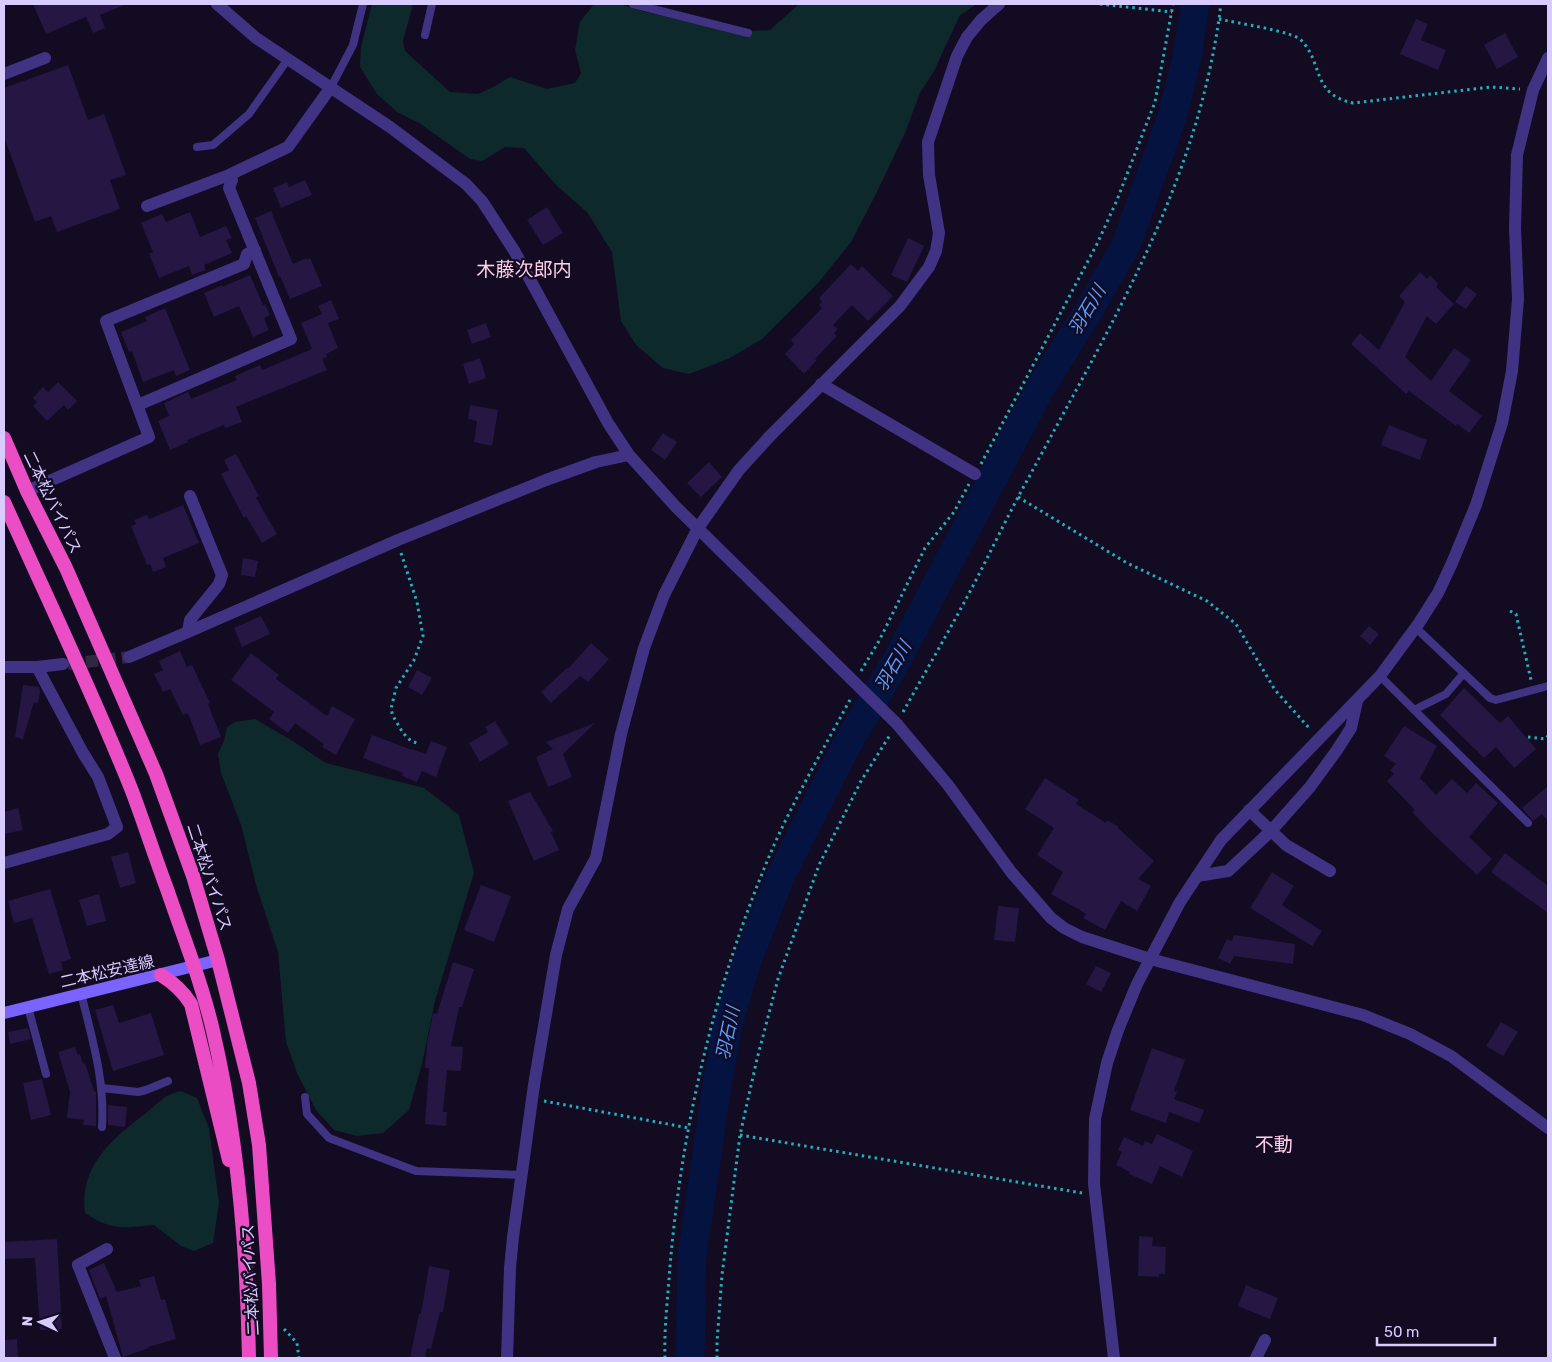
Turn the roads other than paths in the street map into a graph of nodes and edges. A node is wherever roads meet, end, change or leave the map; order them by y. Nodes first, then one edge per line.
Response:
1 (218, 4) edge
2 (363, 4) edge
3 (432, 4) edge
4 (633, 4) edge
5 (1000, 4) edge
6 (748, 33) dead end
7 (425, 35) dead end
8 (45, 58) dead end
9 (1548, 58) edge
10 (288, 59) junction
11 (4, 74) edge
12 (331, 87) junction
13 (197, 147) dead end
14 (229, 175) junction
15 (147, 206) dead end
16 (255, 250) junction
17 (821, 384) junction
18 (138, 405) junction
19 (4, 438) edge
20 (629, 455) junction
21 (975, 474) road end
22 (28, 491) junction
23 (190, 496) dead end
24 (4, 502) edge
25 (698, 528) junction
26 (1416, 628) junction
27 (188, 632) junction
28 (129, 657) tunnel mouth
29 (63, 664) tunnel mouth
30 (4, 667) edge
31 (37, 667) junction
32 (1464, 674) junction
33 (1380, 676) junction
34 (1548, 686) edge
35 (1358, 701) junction
36 (1414, 710) junction
37 (1249, 810) junction
38 (1528, 823) dead end
39 (1271, 831) junction
40 (4, 863) edge
41 (1330, 871) dead end
42 (1197, 876) junction
43 (1150, 959) junction
44 (218, 960) junction
45 (194, 966) junction
46 (161, 975) junction
47 (81, 993) junction
48 (28, 1007) junction
49 (4, 1013) edge
50 (46, 1074) dead end
51 (168, 1080) dead end
52 (102, 1088) junction
53 (304, 1097) dead end
54 (102, 1128) dead end
55 (1548, 1128) edge
56 (521, 1175) junction
57 (238, 1182) junction
58 (107, 1249) dead end
59 (1266, 1340) dead end
60 (115, 1358) edge
61 (249, 1358) edge
62 (271, 1358) edge
63 (506, 1358) edge
64 (1114, 1358) edge
65 (1256, 1358) edge

1 - 10 street
2 - 12 lane
3 - 7 lane
4 - 6 lane
5 - 17 street
8 - 11 street
9 - 26 street
10 - 12 street
10 - 13 lane
12 - 14 street
12 - 20 street
14 - 15 street
14 - 16 street
16 - 18 street
16 - 18 street
17 - 21 street
17 - 25 street
18 - 22 street
19 - 22 highway, 二本松バイパス
20 - 25 street
20 - 27 street
22 - 44 highway, 二本松バイパス
23 - 27 street
24 - 45 highway, 二本松バイパス
25 - 43 street
25 - 56 street
26 - 32 lane
26 - 33 street
27 - 28 street
29 - 31 street
30 - 31 street
31 - 40 street
32 - 34 lane
32 - 36 lane
33 - 35 street
33 - 36 lane
35 - 37 street
35 - 39 street
36 - 38 lane
37 - 39 street
37 - 42 street
39 - 41 street
39 - 42 street
42 - 43 street
43 - 55 street
43 - 64 street
44 - 45 main road, 二本松安達線
44 - 62 highway, 二本松バイパス
45 - 46 main road, 二本松安達線
45 - 57 highway, 二本松バイパス
46 - 47 main road, 二本松安達線
46 - 57 highway
47 - 48 main road, 二本松安達線
47 - 52 lane
48 - 49 main road, 二本松安達線
48 - 50 lane
51 - 52 lane
52 - 54 lane
53 - 56 lane
56 - 63 street
57 - 61 highway, 二本松バイパス
58 - 60 street
59 - 65 street

